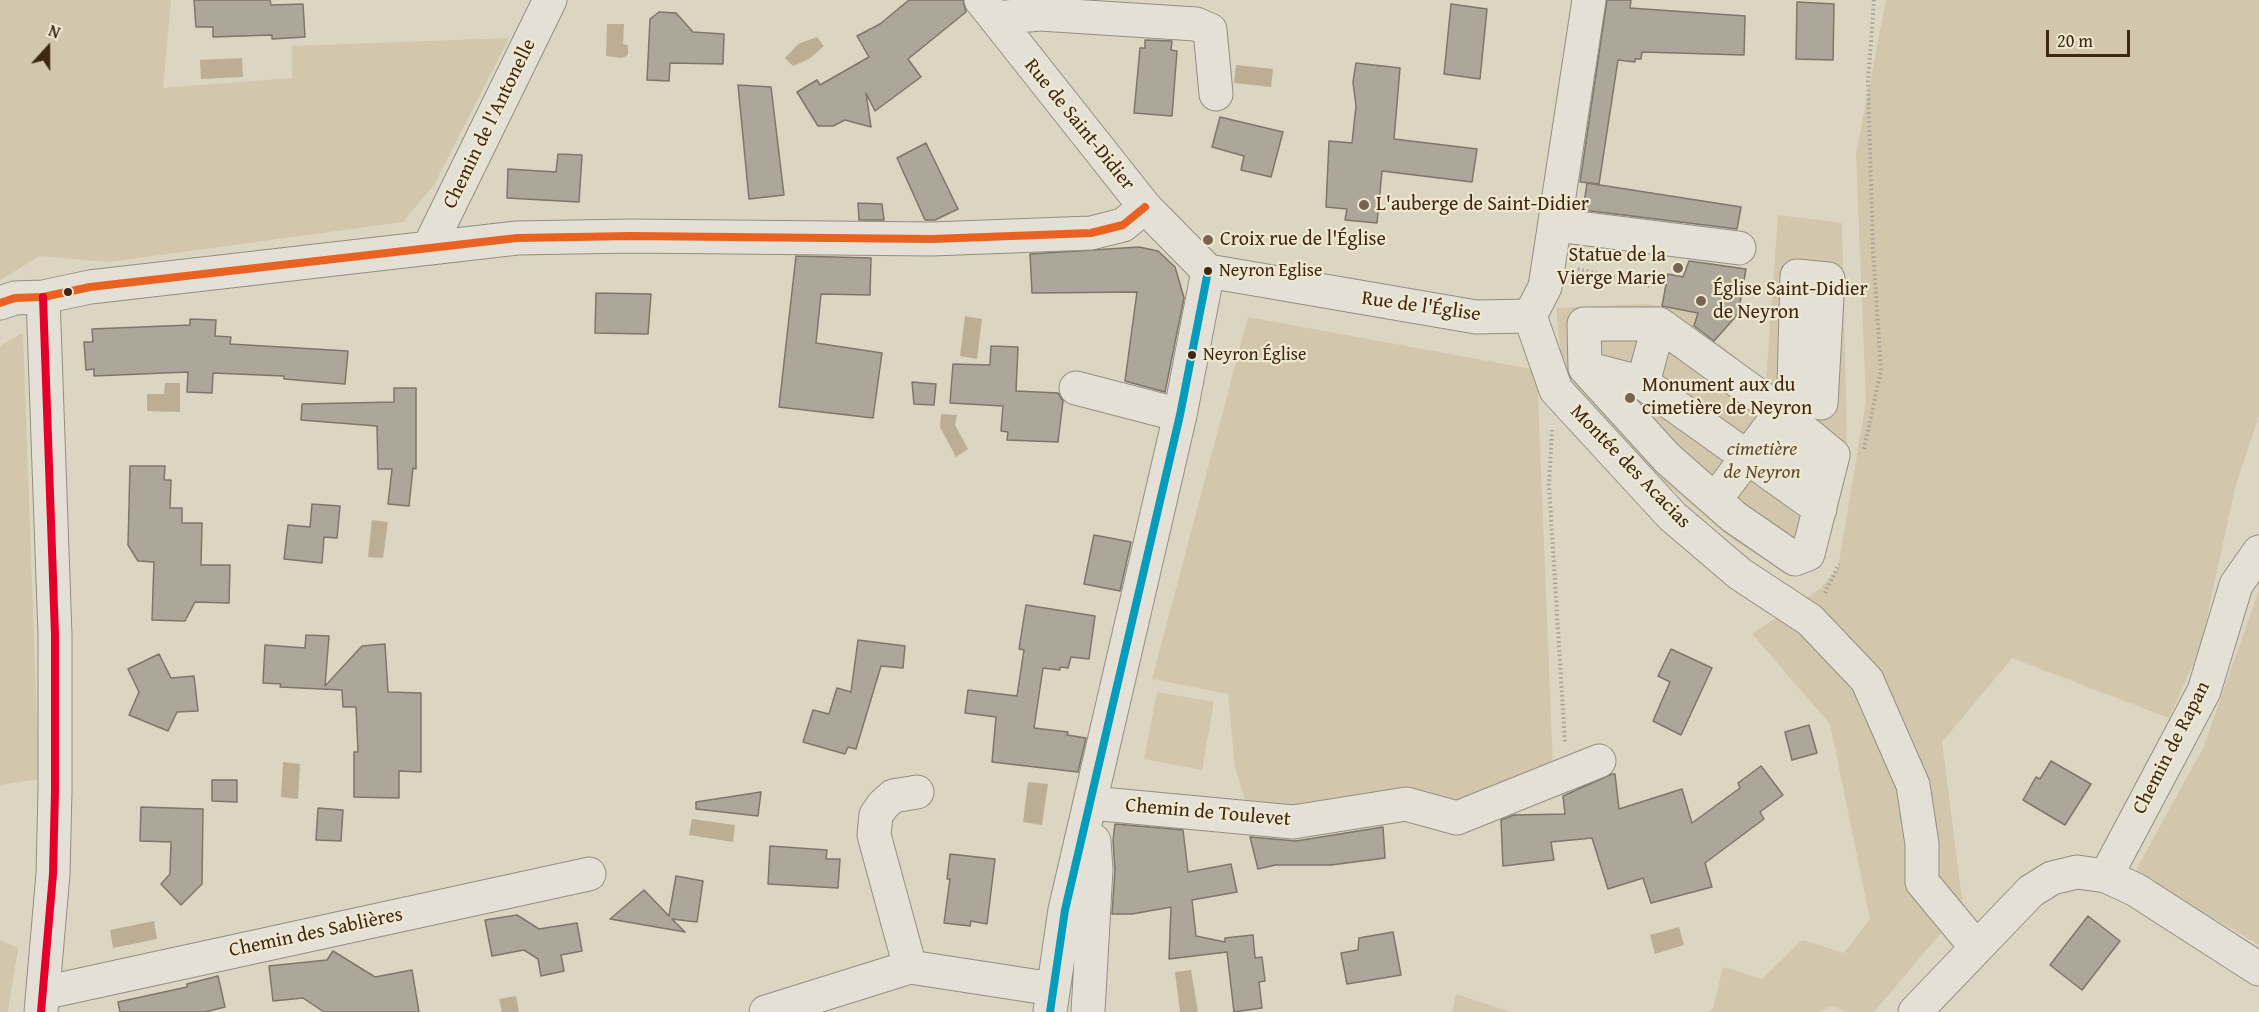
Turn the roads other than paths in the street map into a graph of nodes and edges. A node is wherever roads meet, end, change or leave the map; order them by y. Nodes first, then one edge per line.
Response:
1 (550, 0) edge
2 (1589, 0) edge
3 (988, 9) edge
4 (1216, 94) dead end
5 (1145, 207) junction
6 (1555, 225) junction
7 (429, 247) junction
8 (1739, 248) dead end
9 (1208, 271) junction
10 (43, 297) junction
11 (0, 303) edge
12 (1530, 316) junction
13 (1659, 324) junction
14 (1545, 359) junction
15 (1585, 364) junction
16 (1643, 383) junction
17 (1076, 388) dead end
18 (1180, 415) junction
19 (1763, 422) junction
20 (1708, 494) junction
21 (1823, 496) junction
22 (2259, 552) edge
23 (1599, 761) dead end
24 (917, 792) dead end
25 (1092, 803) junction
26 (589, 874) dead end
27 (2106, 876) junction
28 (1976, 947) junction
29 (910, 967) junction
30 (2259, 969) edge
31 (1052, 1000) edge
32 (42, 1002) edge
33 (766, 1012) edge
34 (1088, 1012) edge
35 (1915, 1012) edge

1 - 7 street, Chemin de l'Antonelle
2 - 6 street
3 - 4 street
3 - 5 street, Rue de Saint-Didier
5 - 7 street
5 - 9 street, Rue de Saint-Didier
6 - 8 street
6 - 12 street
7 - 10 street
9 - 12 street, Rue de l'Église
9 - 18 street
10 - 11 street
10 - 32 street, Chemin des Sablières
12 - 14 street, Montée des Acacias
13 - 15 street
13 - 16 street
13 - 19 street
14 - 15 street
14 - 28 street, Montée des Acacias
15 - 16 street
15 - 20 street
16 - 19 street
17 - 18 street
18 - 25 street
19 - 20 street
19 - 21 street
19 - 21 street
20 - 21 street
22 - 27 street, Chemin de Rapan
23 - 25 street, Chemin de Toulevet
24 - 29 street
25 - 31 street
25 - 34 street
26 - 32 street, Chemin des Sablières
27 - 28 street
27 - 30 street
28 - 35 street
29 - 31 street
29 - 33 street

